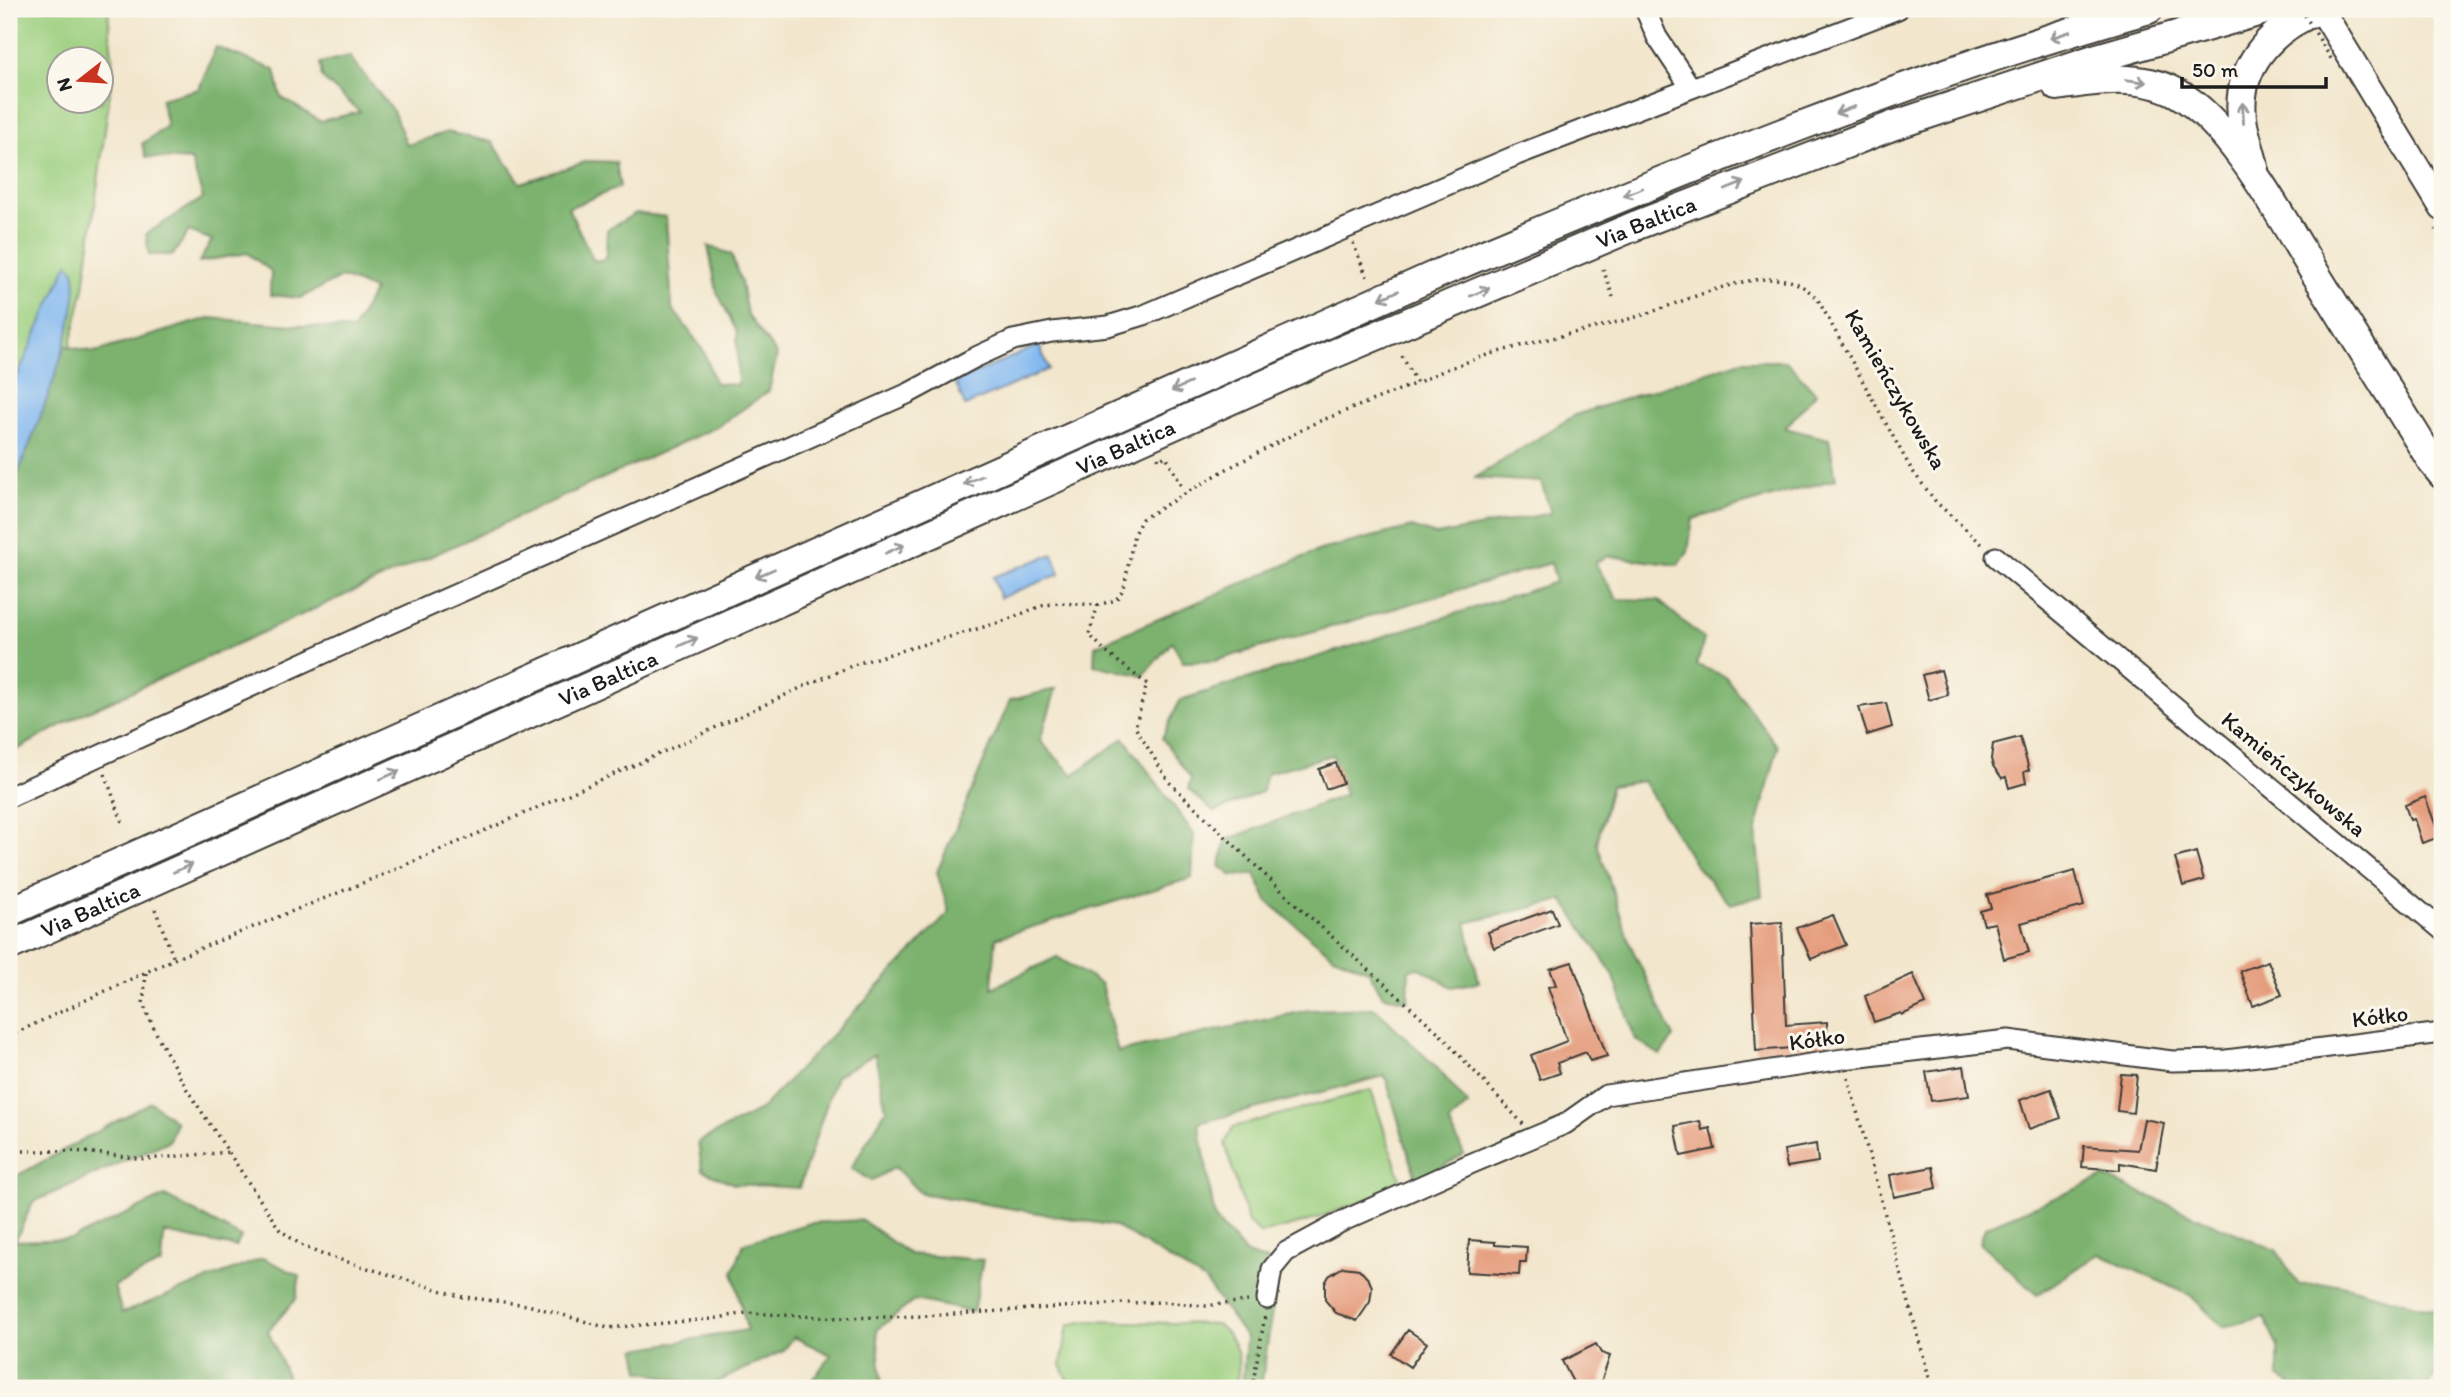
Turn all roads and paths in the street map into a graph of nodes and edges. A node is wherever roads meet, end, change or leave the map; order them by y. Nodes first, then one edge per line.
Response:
1 (1645, 9) edge
2 (1898, 9) edge
3 (2149, 9) edge
4 (2268, 9) edge
5 (2301, 9) edge
6 (2320, 9) edge
7 (2338, 52) junction
8 (1691, 89) junction
9 (1971, 99) junction
10 (2258, 179) junction
11 (2442, 208) edge
12 (1347, 229) junction
13 (1603, 269) dead end
14 (1367, 277) dead end
15 (1614, 297) dead end
16 (1402, 356) dead end
17 (1417, 383) junction
18 (1165, 457) dead end
19 (2442, 474) edge
20 (1182, 488) dead end
21 (1996, 557) joint
22 (1098, 605) junction
23 (98, 756) junction
24 (9, 797) edge
25 (124, 824) dead end
26 (155, 909) dead end
27 (9, 912) edge
28 (2442, 930) edge
29 (9, 946) edge
30 (174, 959) junction
31 (146, 973) junction
32 (2442, 1033) edge
33 (9, 1036) edge
34 (1843, 1059) junction
35 (1535, 1137) junction
36 (9, 1151) edge
37 (230, 1152) junction
38 (1266, 1299) junction
39 (1252, 1388) edge
40 (1932, 1388) edge

1 - 8 street
2 - 8 street
3 -> 27 highway, Via Baltica
4 - 9 highway, Via Baltica
5 - 7 path, bridge
6 - 7 main road
10 -> 6 highway
7 - 11 main road
8 - 12 street
9 -> 10 highway
29 -> 9 highway, Via Baltica
10 - 19 highway
12 - 14 path
12 - 23 street
13 - 15 path
16 - 17 path
17 - 21 path, Kamieńczykowska
17 - 22 path, Kamieńczykowska
18 - 20 path
21 - 28 street, Kamieńczykowska
22 - 30 path
22 - 35 path
23 - 24 street
23 - 25 path
26 - 30 path
30 - 31 path
31 - 33 path
31 - 37 path
32 - 34 street, Kółko
34 - 35 street, Kółko
34 - 40 path
35 - 38 street, Kółko
36 - 37 path
37 - 38 path
38 - 39 path

